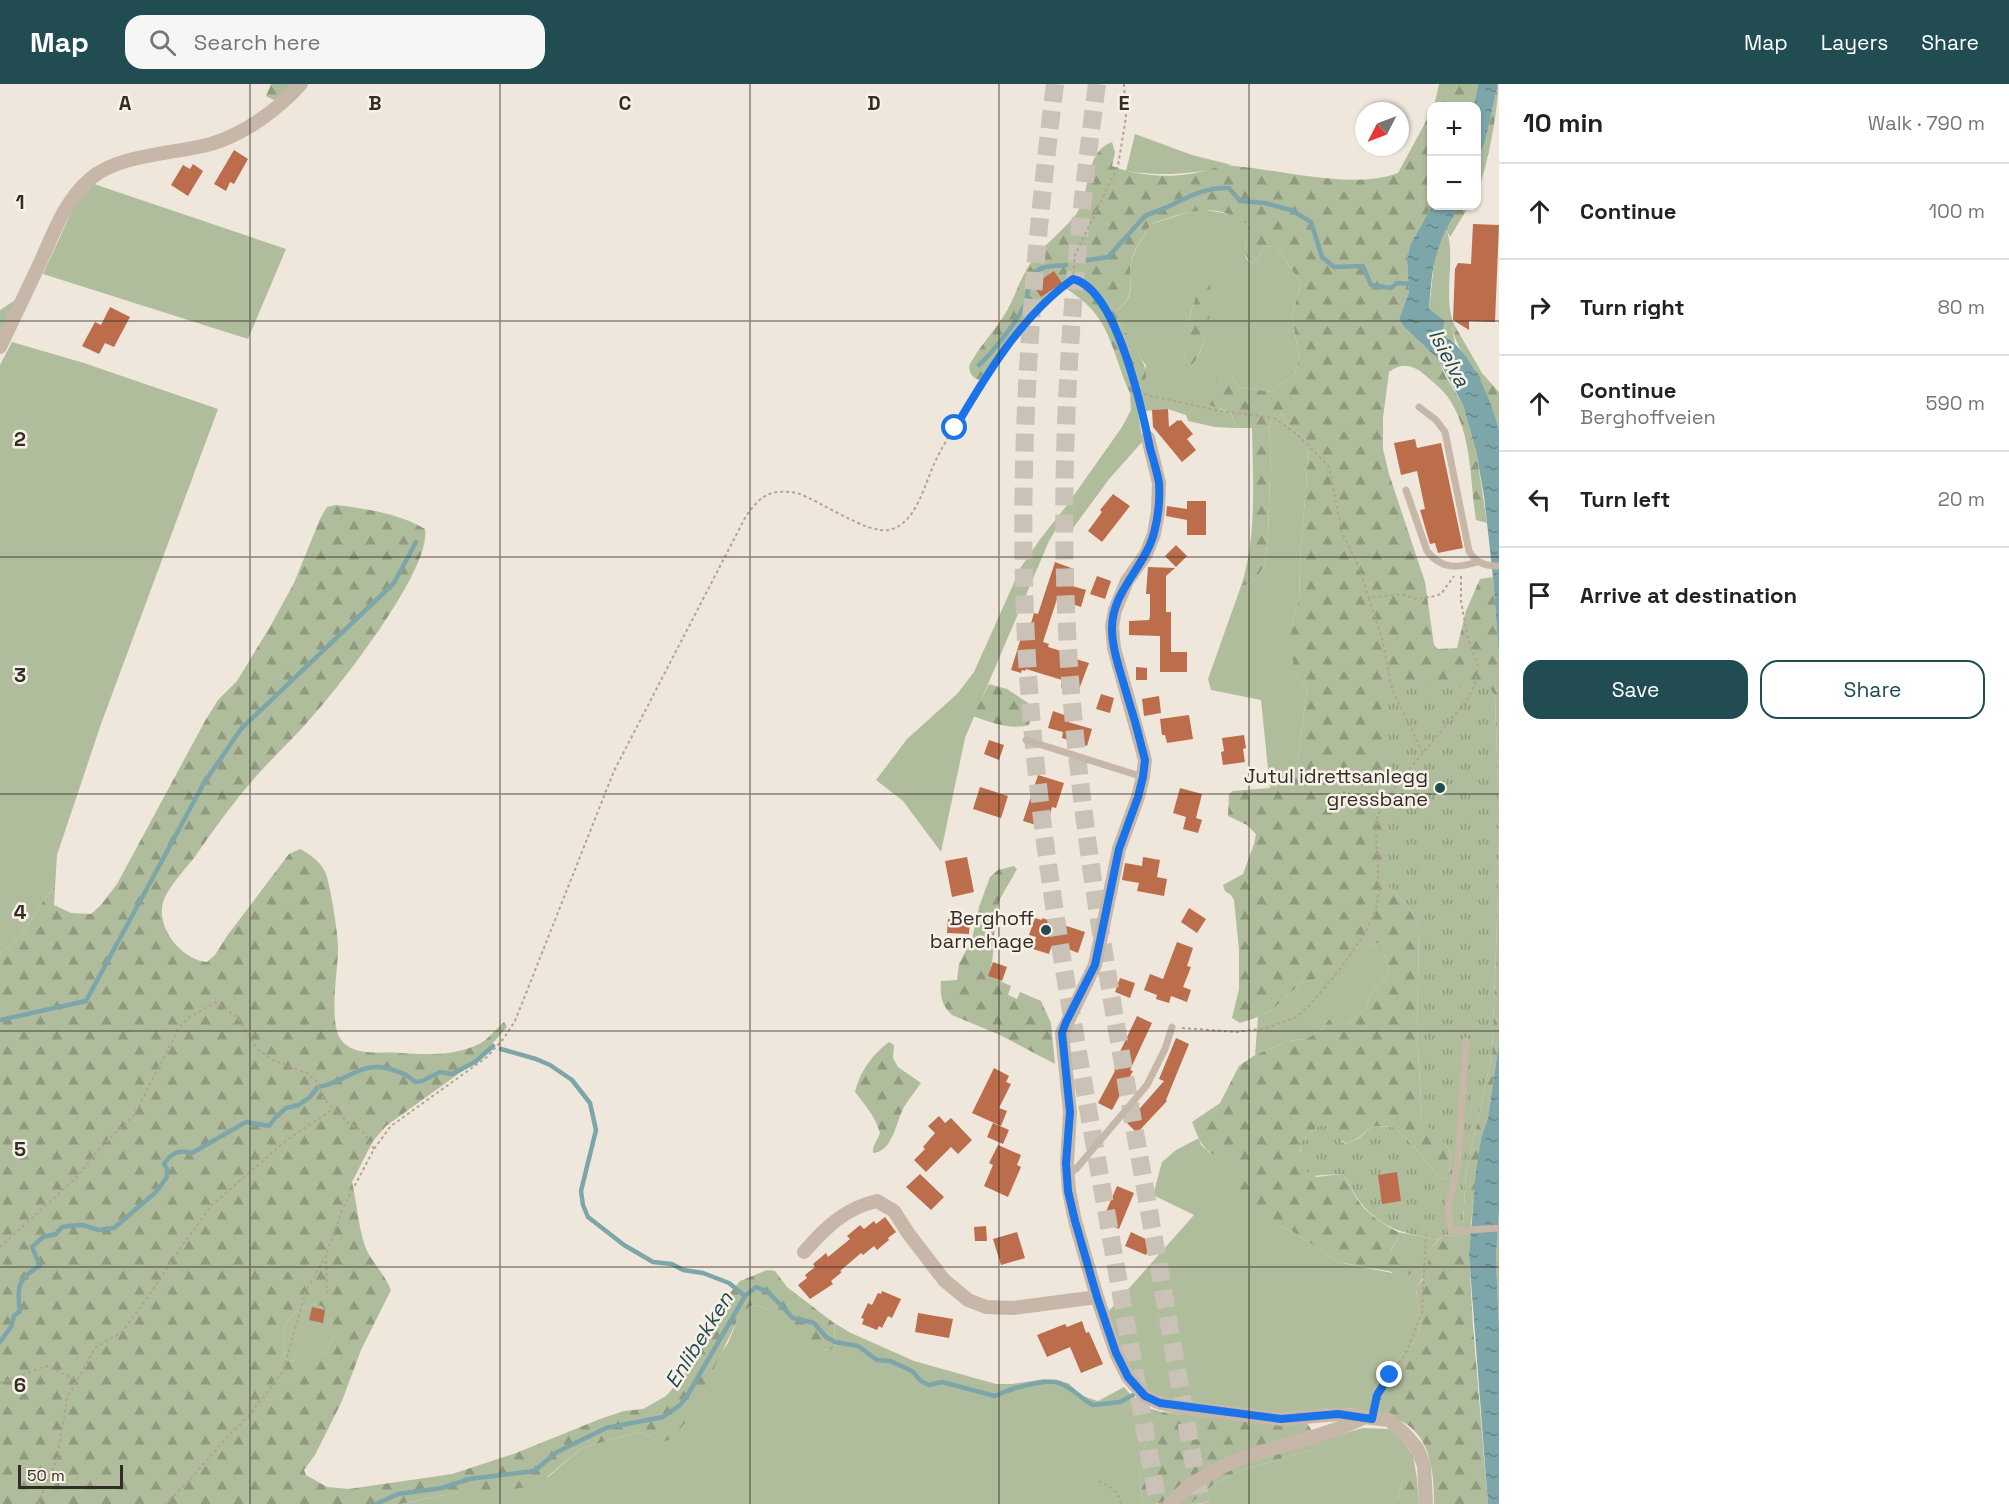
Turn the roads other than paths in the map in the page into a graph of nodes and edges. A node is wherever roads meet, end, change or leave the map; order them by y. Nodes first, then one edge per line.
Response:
1 (301, 84) edge
2 (0, 347) edge
3 (1419, 407) dead end
4 (1148, 438) road end
5 (1406, 490) dead end
6 (1478, 562) junction
7 (1499, 566) edge
8 (1026, 740) dead end
9 (1143, 777) junction
10 (1172, 1027) road end
11 (1466, 1041) dead end
12 (1067, 1174) junction
13 (1499, 1228) edge
14 (804, 1252) dead end
15 (1097, 1297) junction
16 (1368, 1418) junction
17 (1170, 1504) edge
18 (1426, 1504) edge

1 - 2 street
3 - 6 lane
4 - 9 street
5 - 6 lane
6 - 7 lane
8 - 9 lane
9 - 12 street
10 - 12 lane
11 - 13 lane
12 - 15 street
14 - 15 street
15 - 16 street
16 - 17 street
16 - 18 street

